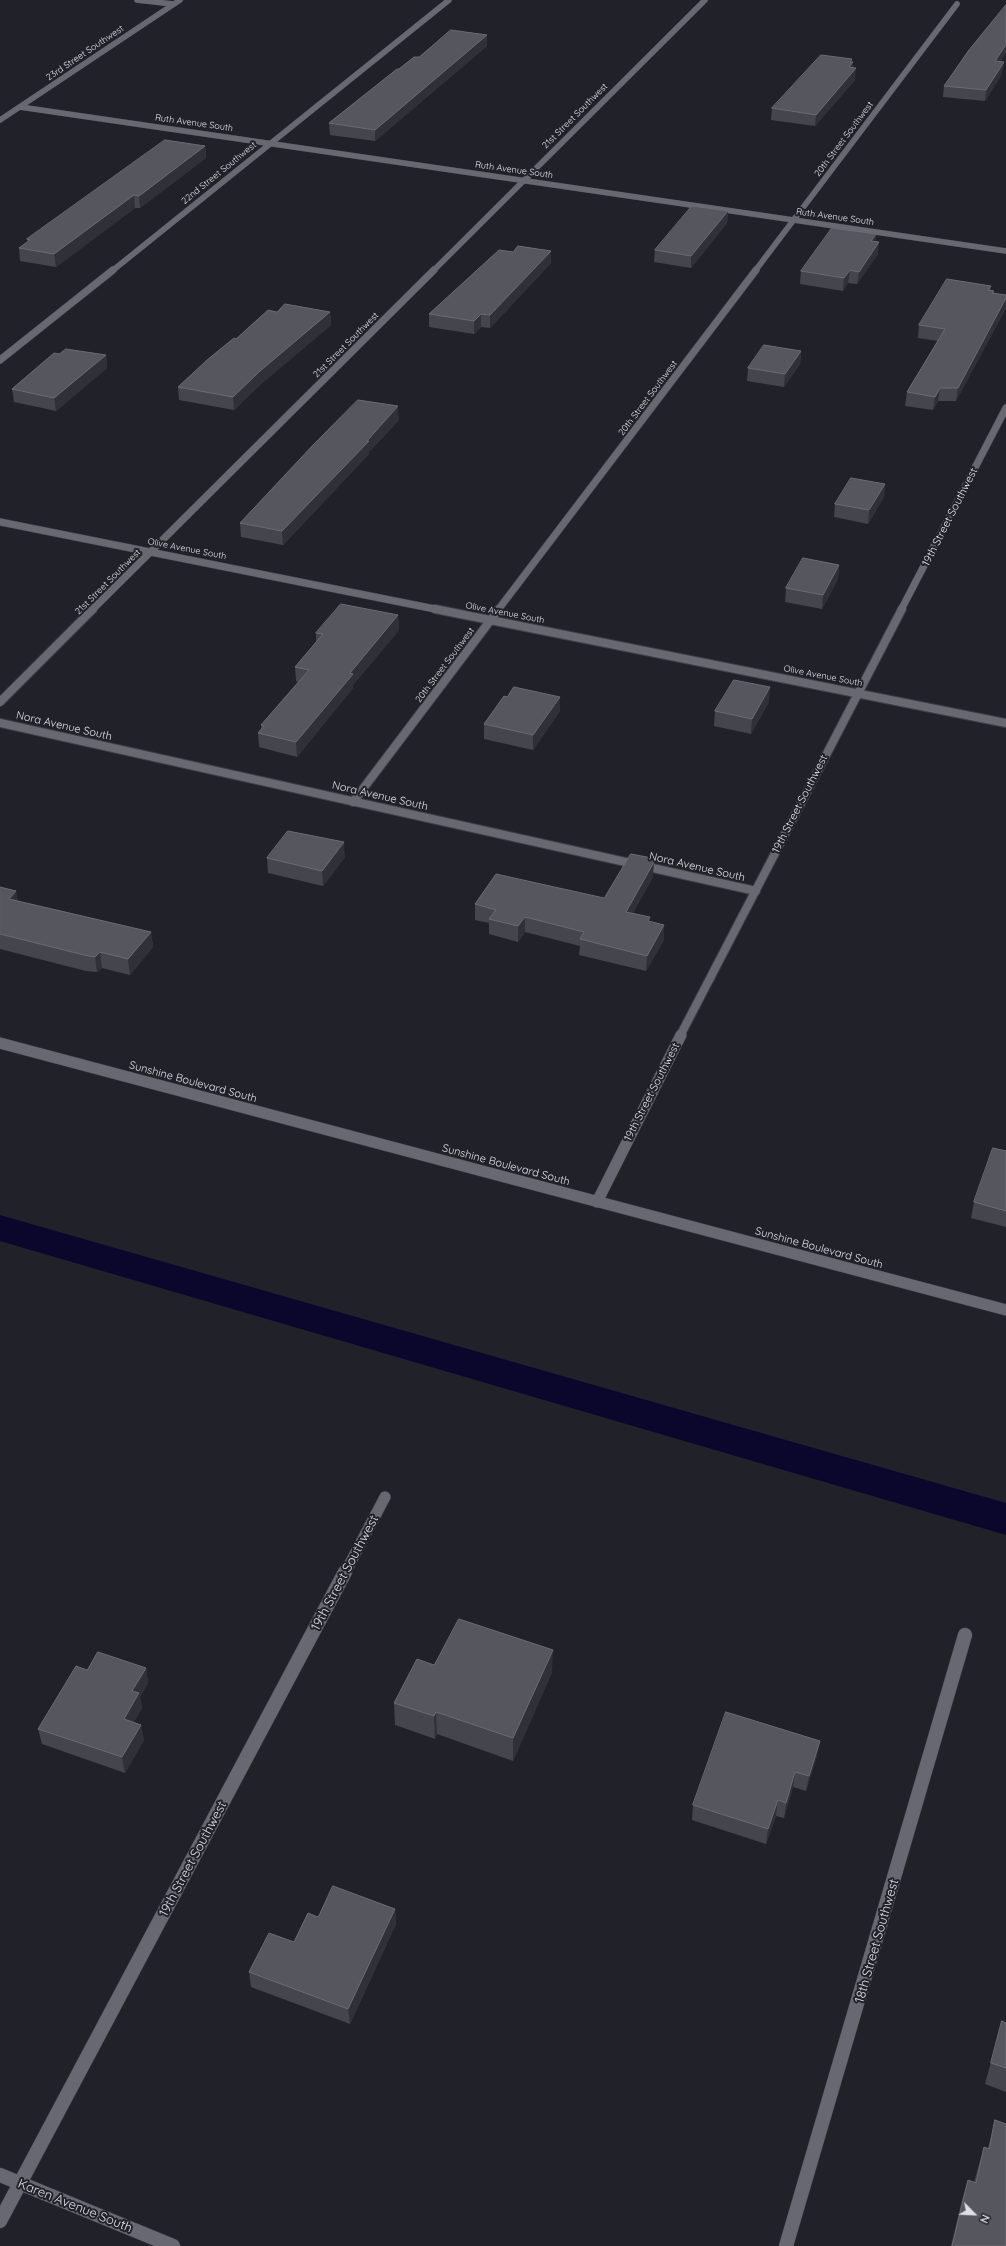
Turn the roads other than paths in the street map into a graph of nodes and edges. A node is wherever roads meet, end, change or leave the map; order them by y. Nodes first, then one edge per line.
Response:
1 (137, 0) edge
2 (180, 0) edge
3 (449, 0) edge
4 (705, 0) edge
5 (173, 4) junction
6 (957, 4) dead end
7 (20, 107) junction
8 (0, 120) edge
9 (270, 144) junction
10 (523, 180) junction
11 (794, 220) junction
12 (1006, 251) edge
13 (0, 360) edge
14 (1006, 408) edge
15 (0, 522) edge
16 (151, 552) junction
17 (491, 620) junction
18 (858, 693) junction
19 (0, 702) edge
20 (0, 723) edge
21 (1006, 723) edge
22 (353, 802) junction
23 (756, 891) junction
24 (0, 1043) edge
25 (597, 1202) junction
26 (1006, 1310) edge
27 (385, 1497) dead end
28 (965, 1635) dead end
29 (0, 2175) edge
30 (20, 2184) junction
31 (0, 2221) edge
32 (173, 2246) edge
33 (786, 2246) edge

1 - 5 street
2 - 5 street, 23rd Street Southwest
3 - 9 street, 22nd Street Southwest
4 - 10 street, 21st Street Southwest
5 - 7 street, 23rd Street Southwest
6 - 11 street, 20th Street Southwest
7 - 8 street, 23rd Street Southwest
7 - 9 street, Ruth Avenue South
9 - 10 street, Ruth Avenue South
9 - 13 street, 22nd Street Southwest
10 - 11 street, Ruth Avenue South
10 - 16 street, 21st Street Southwest
11 - 12 street, Ruth Avenue South
11 - 17 street, 20th Street Southwest
14 - 18 street, 19th Street Southwest
15 - 16 street, Olive Avenue South
16 - 17 street, Olive Avenue South
16 - 19 street, 21st Street Southwest
17 - 18 street, Olive Avenue South
17 - 22 street, 20th Street Southwest
18 - 21 street, Olive Avenue South
18 - 23 street, 19th Street Southwest
20 - 22 street, Nora Avenue South
22 - 23 street, Nora Avenue South
23 - 25 street, 19th Street Southwest
24 - 25 street, Sunshine Boulevard South
25 - 26 street, Sunshine Boulevard South
27 - 30 street, 19th Street Southwest
28 - 33 street, 18th Street Southwest
29 - 30 street, Karen Avenue South
30 - 31 street, 19th Street Southwest
30 - 32 street, Karen Avenue South

